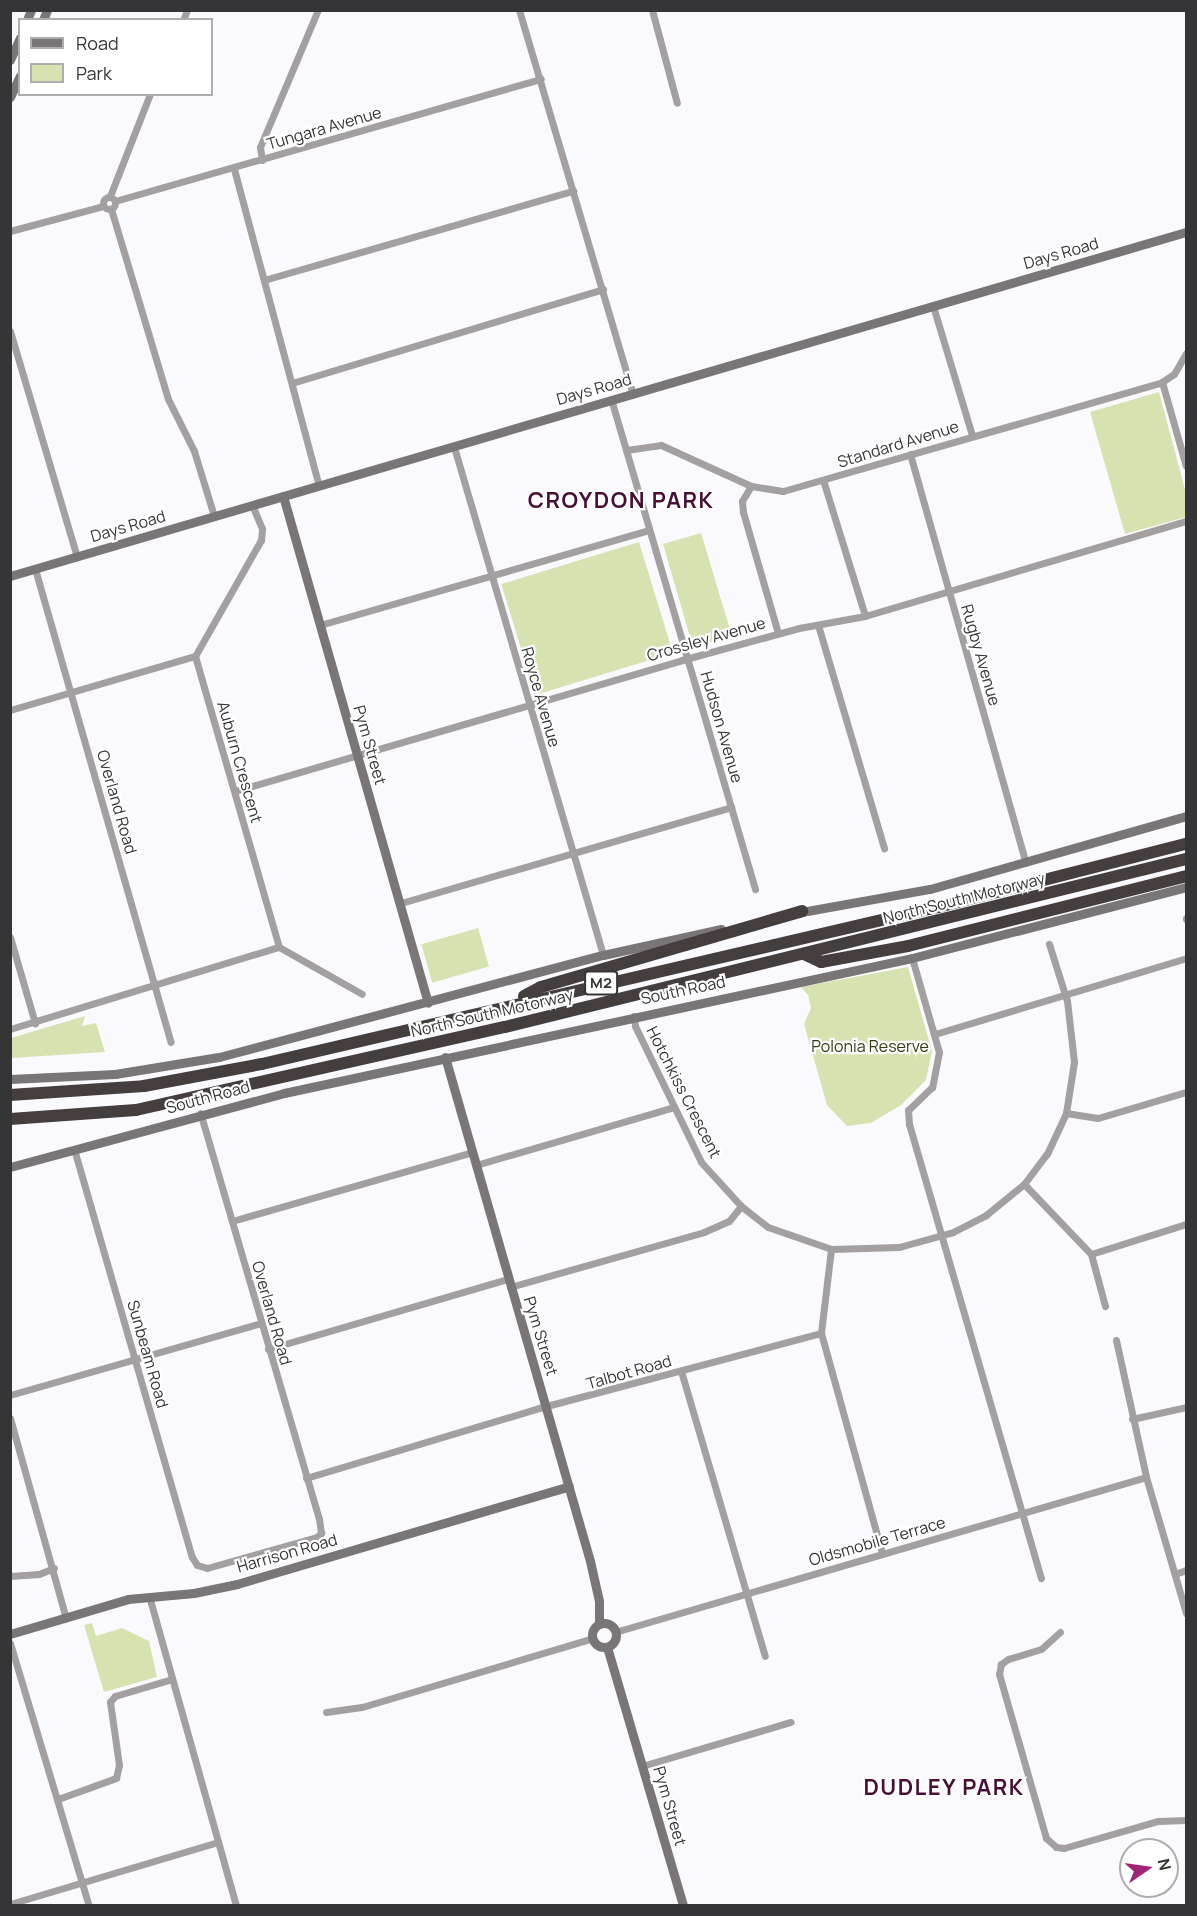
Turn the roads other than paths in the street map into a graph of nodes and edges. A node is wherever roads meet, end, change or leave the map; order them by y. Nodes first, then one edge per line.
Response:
1 (318, 10) edge
2 (519, 10) edge
3 (652, 10) edge
4 (18, 42) edge
5 (10, 60) edge
6 (541, 79) junction
7 (18, 80) edge
8 (149, 96) edge
9 (10, 97) edge
10 (678, 104) dead end
11 (262, 160) junction
12 (234, 169) junction
13 (573, 191) junction
14 (113, 199) junction
15 (107, 207) junction
16 (10, 231) edge
17 (1186, 232) edge
18 (264, 280) junction
19 (603, 289) junction
20 (933, 306) junction
21 (10, 332) edge
22 (1186, 353) edge
23 (1162, 382) junction
24 (291, 383) junction
25 (633, 394) junction
26 (611, 399) junction
27 (972, 435) junction
28 (454, 447) junction
29 (626, 450) junction
30 (910, 454) junction
31 (1186, 466) edge
32 (823, 480) junction
33 (319, 486) junction
34 (751, 486) junction
35 (283, 496) junction
36 (252, 505) junction
37 (214, 516) junction
38 (1186, 521) edge
39 (649, 530) junction
40 (77, 557) junction
41 (35, 568) junction
42 (491, 575) junction
43 (10, 576) edge
44 (949, 591) junction
45 (865, 616) junction
46 (818, 625) junction
47 (320, 626) junction
48 (778, 633) junction
49 (195, 656) junction
50 (688, 658) junction
51 (71, 692) junction
52 (529, 704) junction
53 (10, 710) edge
54 (357, 753) junction
55 (235, 791) junction
56 (731, 807) junction
57 (1186, 816) edge
58 (1186, 844) edge
59 (884, 848) dead end
60 (573, 853) junction
61 (1186, 859) edge
62 (1026, 863) junction
63 (1186, 876) edge
64 (1186, 887) edge
65 (755, 889) dead end
66 (401, 903) junction
67 (802, 911) junction
68 (10, 937) edge
69 (1049, 944) dead end
70 (279, 947) junction
71 (804, 954) junction
72 (603, 955) junction
73 (912, 958) junction
74 (1186, 958) edge
75 (156, 986) junction
76 (362, 994) dead end
77 (1065, 995) junction
78 (428, 1003) junction
79 (507, 1005) junction
80 (634, 1016) junction
81 (35, 1023) junction
82 (10, 1029) edge
83 (935, 1034) junction
84 (171, 1042) dead end
85 (445, 1057) junction
86 (10, 1079) edge
87 (1186, 1092) edge
88 (10, 1095) edge
89 (674, 1107) junction
90 (200, 1113) junction
91 (1066, 1113) junction
92 (10, 1119) edge
93 (74, 1149) junction
94 (472, 1152) junction
95 (476, 1165) junction
96 (10, 1167) edge
97 (1024, 1184) junction
98 (741, 1206) junction
99 (232, 1221) junction
100 (1186, 1224) edge
101 (943, 1235) junction
102 (831, 1249) junction
103 (1091, 1254) junction
104 (509, 1283) junction
105 (1105, 1306) dead end
106 (261, 1323) junction
107 (821, 1333) junction
108 (1116, 1340) dead end
109 (268, 1349) junction
110 (135, 1359) junction
111 (681, 1371) junction
112 (10, 1395) edge
113 (1186, 1407) edge
114 (546, 1408) junction
115 (10, 1419) edge
116 (1132, 1419) junction
117 (1146, 1477) junction
118 (306, 1478) junction
119 (569, 1486) junction
120 (1023, 1513) junction
121 (319, 1520) joint
122 (882, 1553) junction
123 (54, 1568) junction
124 (1186, 1570) edge
125 (1175, 1574) junction
126 (10, 1576) edge
127 (1041, 1578) dead end
128 (746, 1594) junction
129 (149, 1596) junction
130 (1186, 1613) edge
131 (66, 1618) junction
132 (599, 1624) junction
133 (615, 1632) junction
134 (1060, 1632) dead end
135 (10, 1634) edge
136 (593, 1638) junction
137 (10, 1643) edge
138 (607, 1647) junction
139 (765, 1656) dead end
140 (172, 1679) junction
141 (326, 1712) dead end
142 (792, 1722) dead end
143 (642, 1766) junction
144 (58, 1799) junction
145 (1186, 1820) edge
146 (218, 1842) junction
147 (82, 1883) junction
148 (10, 1904) edge
149 (89, 1905) edge
150 (236, 1905) edge
151 (683, 1905) edge

1 - 11 street
2 - 6 street
3 - 10 street
4 - 5 main road
6 - 11 street, Tungara Avenue
6 - 13 street
7 - 9 main road
8 - 14 street
11 - 12 street, Tungara Avenue
12 - 14 street, Tungara Avenue
12 - 18 street
13 - 18 street
13 - 19 street
14 - 15 street
14 - 15 street
15 - 16 street
15 - 37 street
17 - 20 main road, Days Road
18 - 24 street
19 - 24 street
19 - 25 street
20 - 25 main road, Days Road
20 - 27 street
21 - 40 street
22 - 23 street, Standard Avenue
23 - 27 street, Standard Avenue
23 - 31 street
24 - 33 street
25 - 26 main road, Days Road
26 - 28 main road, Days Road
26 - 29 street, Hudson Avenue
27 - 30 street, Standard Avenue
28 - 33 main road, Days Road
28 - 42 street, Royce Avenue
29 - 34 street, Standard Avenue
29 - 39 street, Hudson Avenue
30 - 32 street, Standard Avenue
30 - 44 street, Rugby Avenue
32 - 34 street, Standard Avenue
32 - 45 street
33 - 35 main road, Days Road
34 - 48 street
35 - 36 main road, Days Road
35 - 47 main road, Pym Street
36 - 37 main road, Days Road
36 - 49 street
37 - 40 main road, Days Road
38 - 44 street, Crossley Avenue
39 - 42 street
39 - 50 street, Hudson Avenue
40 - 41 main road, Days Road
41 - 43 main road, Days Road
41 - 51 street, Overland Road
42 - 47 street
42 - 52 street, Royce Avenue
44 - 45 street, Crossley Avenue
44 - 62 street, Rugby Avenue
45 - 46 street, Crossley Avenue
46 - 48 street, Crossley Avenue
46 - 59 street
47 - 54 main road, Pym Street
48 - 50 street, Crossley Avenue
49 - 51 street
49 - 55 street, Auburn Crescent
50 - 52 street, Crossley Avenue
50 - 56 street, Hudson Avenue
51 - 53 street
51 - 75 street, Overland Road
52 - 54 street, Crossley Avenue
52 - 60 street, Royce Avenue
54 - 55 street, Crossley Avenue
54 - 66 main road, Pym Street
55 - 70 street, Auburn Crescent
56 - 60 street
56 - 65 street, Hudson Avenue
57 - 62 main road
58 - 79 highway, North South Motorway / M2
60 - 66 street
60 - 72 street, Royce Avenue
61 - 71 highway, North South Motorway / M2
62 - 67 main road
63 - 71 highway
64 - 73 main road, South Road
66 - 78 main road, Pym Street
67 - 72 main road
67 - 79 highway
68 - 81 street
69 - 77 street, Hotchkiss Crescent
70 - 75 street
70 - 76 street
71 - 92 highway, North South Motorway / M2
72 - 78 main road
73 - 80 main road, South Road
73 - 83 street
74 - 77 street
75 - 81 street
75 - 84 street, Overland Road
77 - 83 street
77 - 91 street, Hotchkiss Crescent
78 - 86 main road
79 - 88 highway, North South Motorway / M2
80 - 85 main road, South Road
80 - 89 street, Hotchkiss Crescent
81 - 82 street
83 - 101 street
85 - 90 main road, South Road
85 - 94 main road, Pym Street
87 - 91 street
89 - 95 street
89 - 98 street, Hotchkiss Crescent
90 - 93 main road, South Road
90 - 99 street, Overland Road
91 - 97 street, Hotchkiss Crescent
93 - 96 main road, South Road
93 - 110 street, Sunbeam Road
94 - 95 main road, Pym Street
94 - 99 street
95 - 104 main road, Pym Street
97 - 101 street, Hotchkiss Crescent
97 - 103 street
98 - 102 street, Hotchkiss Crescent
98 - 104 street
99 - 106 street, Overland Road
100 - 103 street
101 - 102 street, Hotchkiss Crescent
101 - 120 street
102 - 107 street
103 - 105 street
104 - 109 street
104 - 114 main road, Pym Street
106 - 109 street, Overland Road
106 - 110 street
107 - 111 street, Talbot Road
107 - 122 street
108 - 116 street
109 - 118 street, Overland Road
110 - 112 street
110 - 121 street, Sunbeam Road
111 - 114 street, Talbot Road
111 - 128 street
113 - 116 street
114 - 118 street, Talbot Road
114 - 119 main road, Pym Street
115 - 123 street
116 - 117 street
117 - 120 street, Oldsmobile Terrace
117 - 125 street
118 - 121 street, Overland Road
119 - 129 main road, Harrison Road
119 - 132 main road, Pym Street
120 - 122 street, Oldsmobile Terrace
120 - 127 street
122 - 128 street, Oldsmobile Terrace
123 - 126 street
123 - 131 street
124 - 125 street
125 - 130 street
128 - 133 street, Oldsmobile Terrace
128 - 139 street
129 - 131 main road, Harrison Road
129 - 140 street
131 - 135 main road, Harrison Road
132 - 133 main road
132 - 136 main road
133 - 138 main road
134 - 145 street
136 - 138 main road
136 - 141 street
137 - 144 street
138 - 143 main road, Pym Street
140 - 144 street
140 - 146 street
142 - 143 street
143 - 151 main road, Pym Street
144 - 147 street
146 - 147 street
146 - 150 street
147 - 148 street
147 - 149 street

